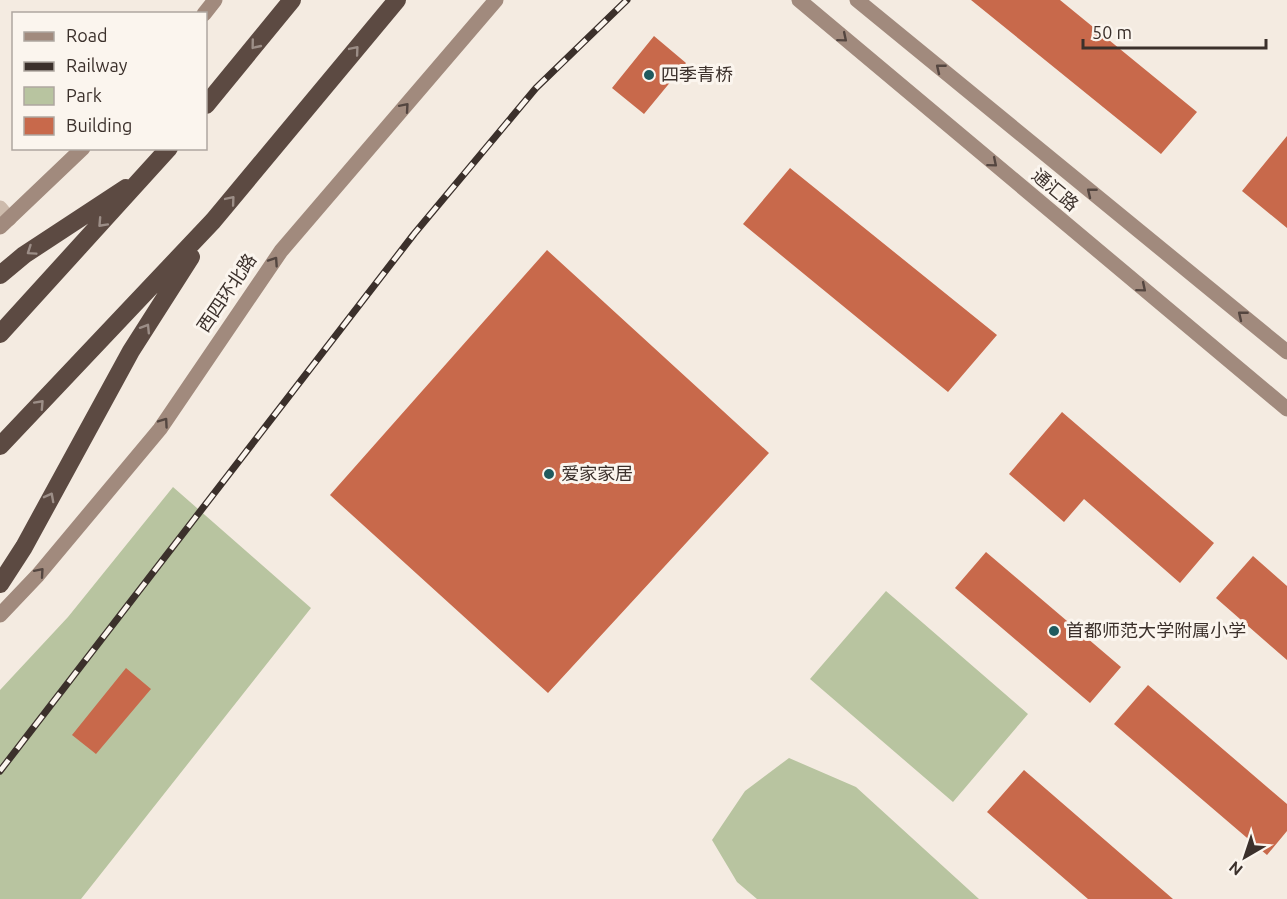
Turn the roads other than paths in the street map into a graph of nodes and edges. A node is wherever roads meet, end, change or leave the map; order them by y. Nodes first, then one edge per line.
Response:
1 (215, 0) edge
2 (292, 0) edge
3 (396, 0) edge
4 (496, 0) edge
5 (798, 0) edge
6 (858, 0) edge
7 (206, 12) edge
8 (207, 104) edge
9 (81, 150) edge
10 (167, 150) edge
11 (150, 172) junction
12 (3, 218) edge
13 (213, 221) junction
14 (0, 275) edge
15 (0, 334) edge
16 (1287, 352) edge
17 (1287, 409) edge
18 (0, 446) edge
19 (0, 584) edge
20 (0, 615) edge

1 - 7 street
2 -> 8 highway
13 -> 3 highway
20 -> 4 street, 西四环北路
5 -> 17 street, 通汇路
16 -> 6 street, 通汇路
9 - 12 street
10 - 11 highway
11 -> 14 highway
11 -> 15 highway
18 -> 13 highway
19 -> 13 highway

